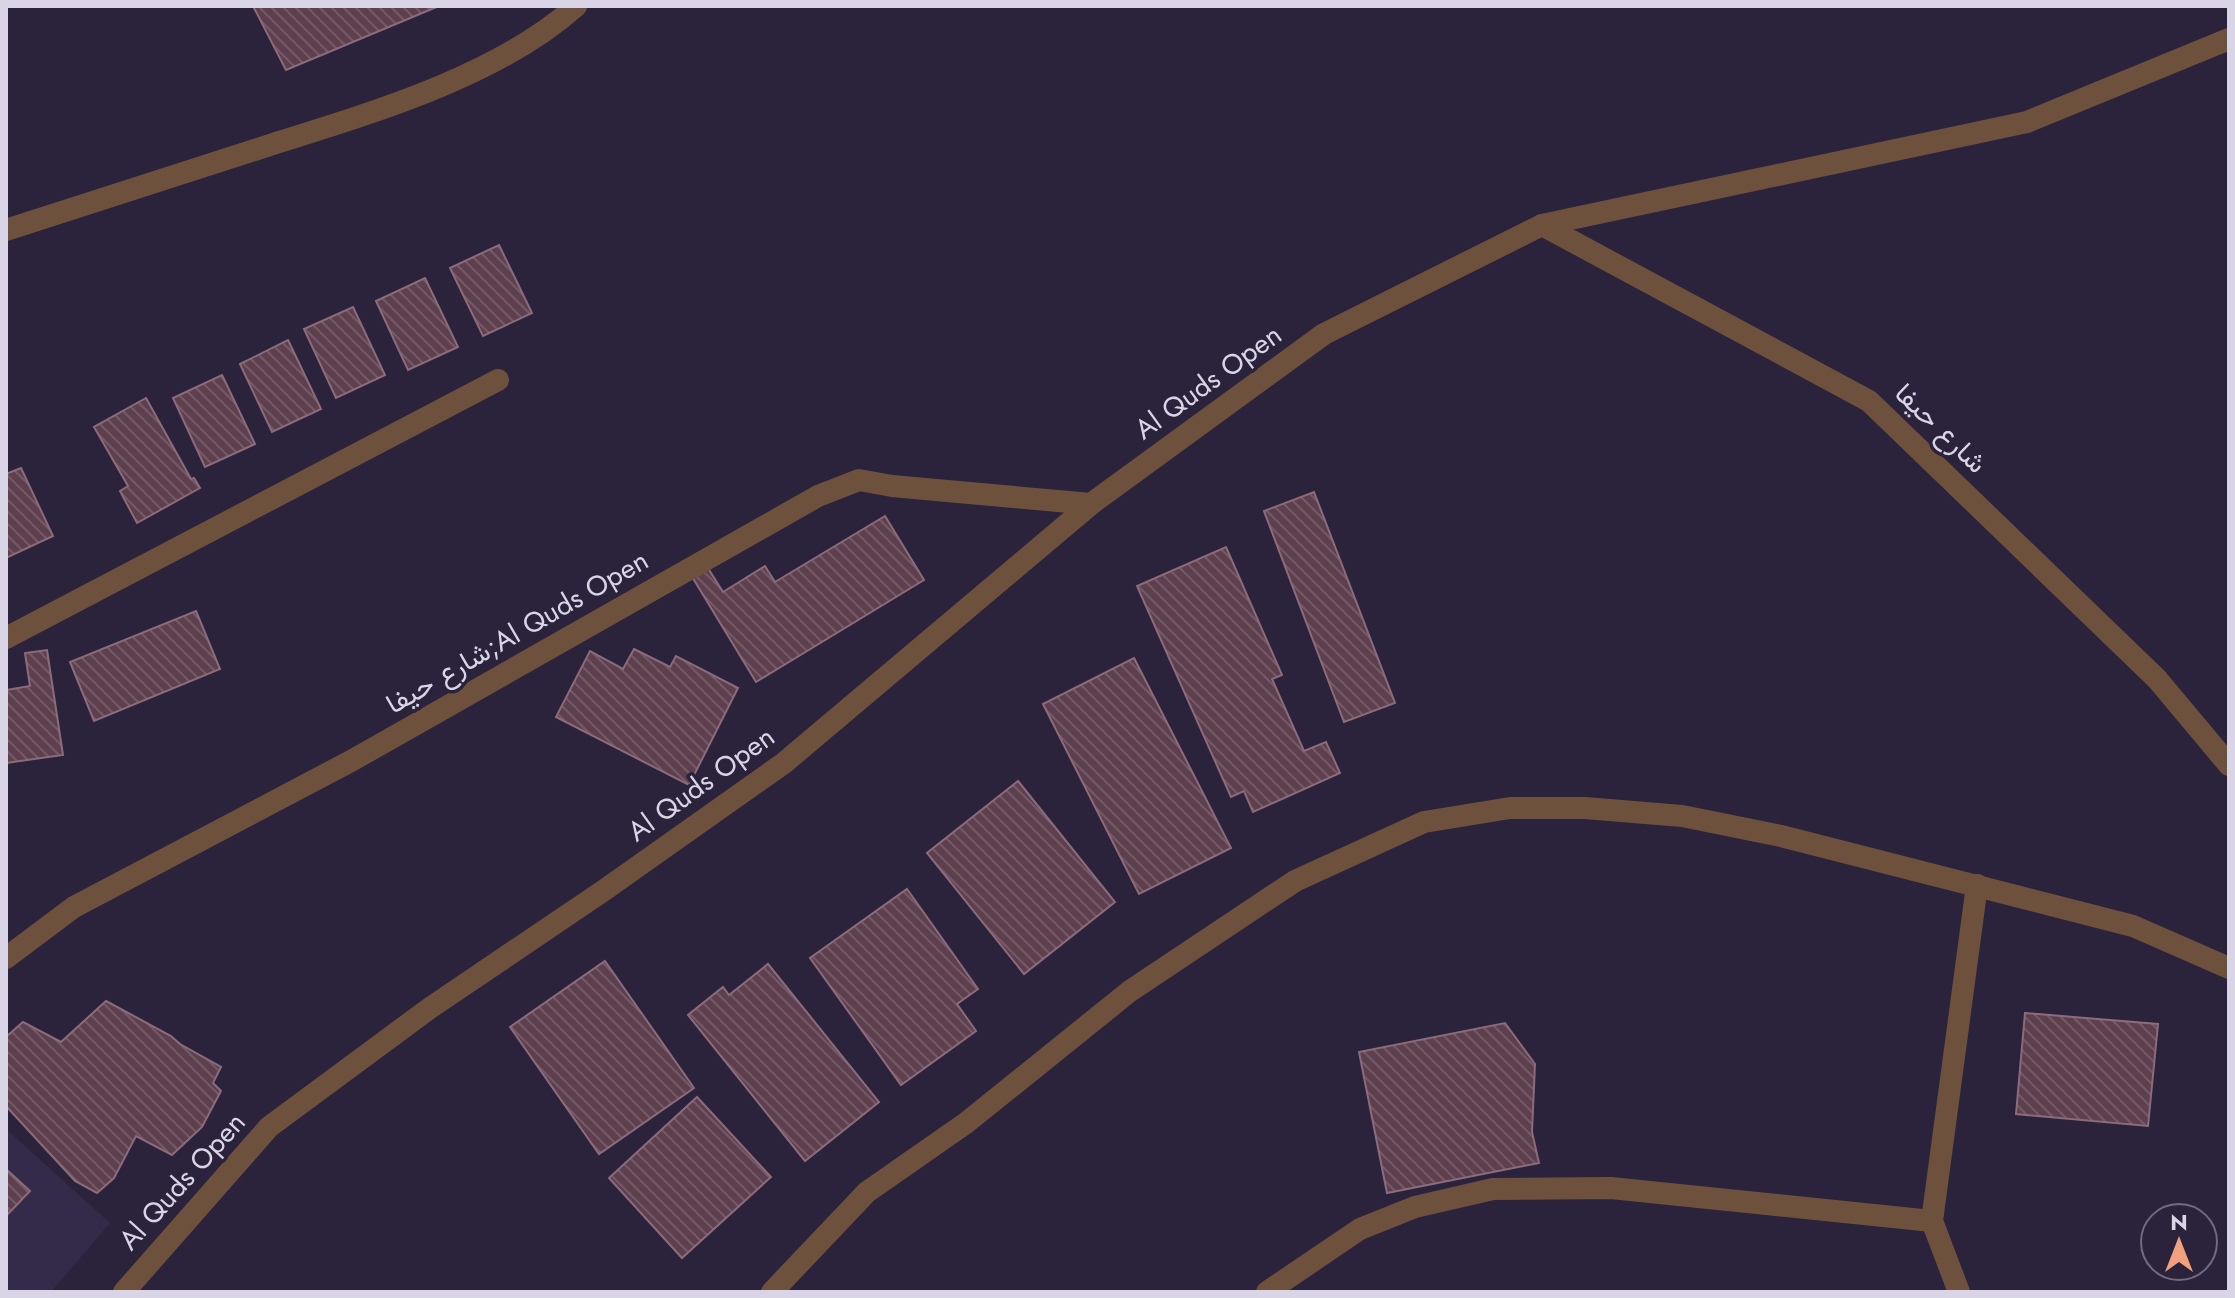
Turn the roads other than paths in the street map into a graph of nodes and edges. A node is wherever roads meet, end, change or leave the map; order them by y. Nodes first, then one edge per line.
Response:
1 (576, 6) edge
2 (2229, 39) edge
3 (1542, 225) junction
4 (6, 230) edge
5 (498, 380) dead end
6 (1091, 504) junction
7 (6, 638) edge
8 (2229, 765) edge
9 (1977, 885) junction
10 (6, 958) edge
11 (2229, 968) edge
12 (1932, 1221) junction
13 (124, 1292) edge
14 (772, 1292) edge
15 (1267, 1292) edge
16 (1959, 1292) edge

1 - 4 street
2 - 3 street
3 - 6 street, Al Quds Open
3 - 8 street, شارع حيفا
5 - 7 street
6 - 10 street, شارع حيفا;Al Quds Open
6 - 13 street, Al Quds Open
9 - 11 street
9 - 12 street
9 - 14 street
12 - 15 street
12 - 16 street

